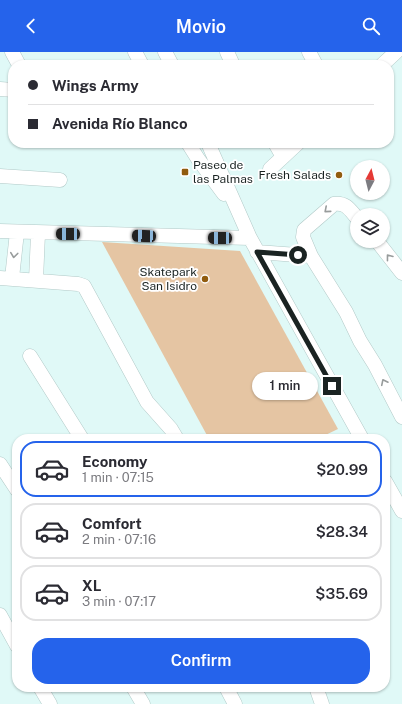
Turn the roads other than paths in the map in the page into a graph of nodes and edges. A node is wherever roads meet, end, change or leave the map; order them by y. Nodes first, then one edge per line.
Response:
1 (191, 148) edge
2 (210, 148) edge
3 (278, 148) edge
4 (292, 148) edge
5 (282, 157) junction
6 (270, 169) dead end
7 (0, 176) edge
8 (60, 180) dead end
9 (350, 210) edge
10 (239, 214) junction
11 (0, 231) edge
12 (17, 232) junction
13 (38, 234) junction
14 (250, 238) junction
15 (382, 248) edge
16 (257, 252) junction
17 (311, 256) junction
18 (402, 273) edge
19 (6, 278) edge
20 (36, 280) junction
21 (30, 356) dead end
22 (402, 417) edge
23 (79, 434) edge
24 (174, 434) edge
25 (359, 434) edge
26 (0, 464) edge
27 (12, 482) edge
28 (390, 488) edge
29 (400, 501) edge
30 (0, 615) edge
31 (12, 637) edge
32 (43, 692) edge
33 (136, 692) edge
34 (229, 692) edge
35 (318, 692) edge
36 (50, 704) edge
37 (143, 704) edge
38 (235, 704) edge
39 (322, 704) edge

1 - 10 street
2 - 10 street
3 - 5 street
4 - 5 street
5 - 6 street
7 - 8 street
9 -> 17 street
10 - 14 street
11 - 12 street
12 - 13 street
12 -> 19 street
13 - 14 street
13 - 20 street
14 - 16 street
18 -> 15 street
16 - 17 street
16 - 25 street
22 -> 17 street
19 - 20 street
20 - 24 street
21 - 23 street
26 - 27 street
28 - 29 street
30 - 31 street
32 - 36 street
33 - 37 street
34 - 38 street
35 - 39 street

